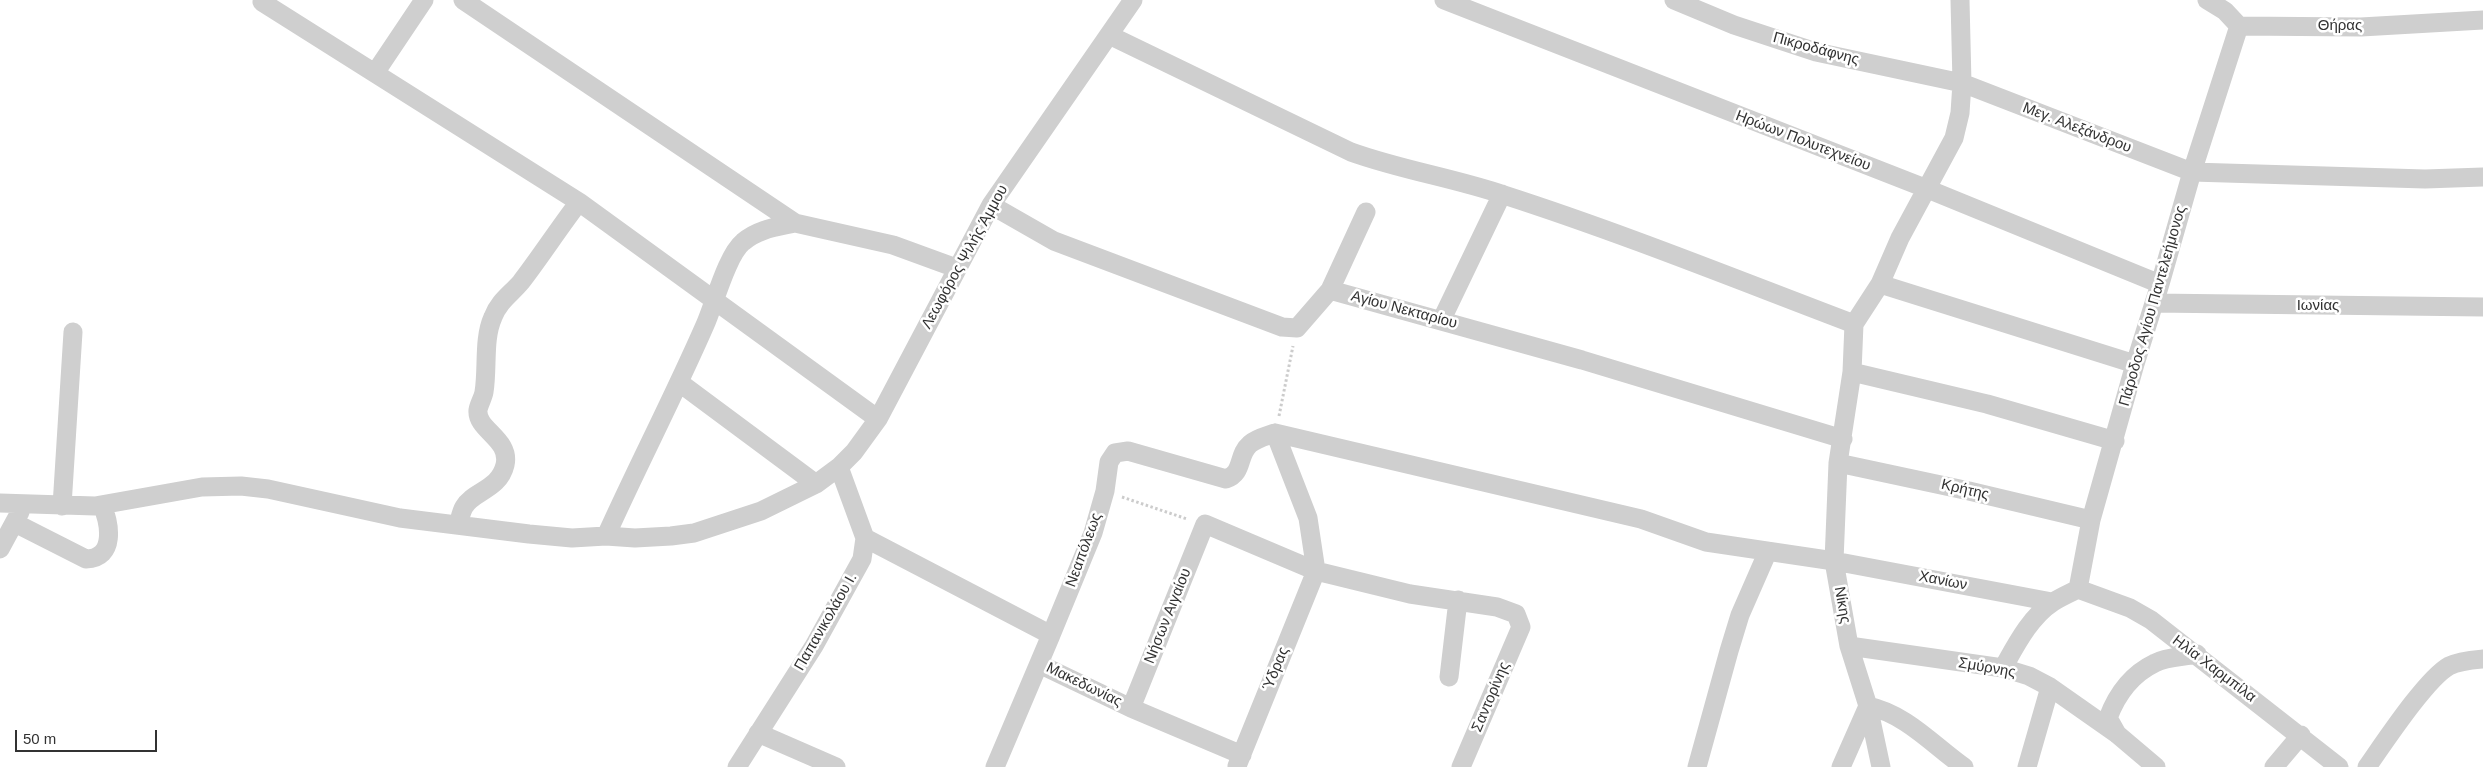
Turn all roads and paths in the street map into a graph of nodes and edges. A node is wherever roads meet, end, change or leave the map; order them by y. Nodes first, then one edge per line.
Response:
1 (424, 0) edge
2 (464, 0) edge
3 (1134, 0) edge
4 (1444, 0) edge
5 (1674, 0) edge
6 (1960, 0) edge
7 (2207, 0) edge
8 (262, 2) dead end
9 (2225, 5) edge
10 (2483, 20) edge
11 (2239, 26) junction
12 (1109, 35) junction
13 (374, 73) junction
14 (1962, 83) junction
15 (2192, 172) junction
16 (2483, 177) edge
17 (1925, 188) junction
18 (1502, 194) junction
19 (579, 202) junction
20 (991, 205) junction
21 (1366, 212) dead end
22 (796, 223) junction
23 (956, 268) junction
24 (1880, 284) junction
25 (2160, 284) junction
26 (1330, 290) junction
27 (716, 302) junction
28 (2154, 303) junction
29 (2483, 308) edge
30 (1442, 319) junction
31 (1854, 324) junction
32 (1297, 328) junction
33 (73, 332) dead end
34 (2135, 364) junction
35 (1852, 372) junction
36 (680, 382) junction
37 (878, 419) junction
38 (1275, 433) junction
39 (1843, 439) junction
40 (2115, 441) junction
41 (1838, 463) junction
42 (839, 467) junction
43 (816, 484) junction
44 (1105, 492) junction
45 (0, 503) edge
46 (23, 504) junction
47 (102, 505) junction
48 (62, 506) junction
49 (2092, 520) junction
50 (15, 524) junction
51 (1205, 524) junction
52 (458, 525) junction
53 (606, 536) junction
54 (865, 538) junction
55 (0, 549) edge
56 (1768, 551) junction
57 (1834, 561) junction
58 (1316, 572) junction
59 (2078, 589) junction
60 (1458, 600) junction
61 (2052, 602) junction
62 (1052, 635) junction
63 (1849, 646) junction
64 (2197, 654) junction
65 (2483, 659) edge
66 (1039, 664) junction
67 (2003, 668) junction
68 (1449, 677) dead end
69 (2050, 687) junction
70 (1868, 706) junction
71 (1130, 708) junction
72 (758, 733) junction
73 (2117, 734) junction
74 (2301, 735) junction
75 (802, 760) edge
76 (1239, 761) edge
77 (738, 767) edge
78 (836, 767) edge
79 (995, 767) edge
80 (1461, 767) edge
81 (1697, 767) edge
82 (1841, 767) edge
83 (1881, 767) edge
84 (1964, 767) edge
85 (2027, 767) edge
86 (2156, 767) edge
87 (2274, 767) edge
88 (2339, 767) edge
89 (2367, 767) edge

1 - 13 street
2 - 22 street
3 - 12 street, Λεωφόρος Ψιλής Άμμου
4 - 17 street, Ηρώων Πολυτεχνείου
5 - 14 street, Πικροδάφνης
6 - 14 street
7 - 9 street
8 - 13 street
9 - 11 street
10 - 11 street, Θήρας
11 - 15 street, Πάροδος Αγίου Παντελεήμονος
12 - 18 street
12 - 20 street, Λεωφόρος Ψιλής Άμμου
13 - 19 street
14 - 15 street, Μεγ. Αλεξάνδρου
14 - 17 street
15 - 16 street, Μεγ. Αλεξάνδρου
15 - 25 street, Πάροδος Αγίου Παντελεήμονος
17 - 24 street
17 - 25 street, Ηρώων Πολυτεχνείου
18 - 30 street
18 - 31 street
19 - 27 street
19 - 52 street
20 - 23 street, Λεωφόρος Ψιλής Άμμου
20 - 32 street
21 - 26 street
22 - 23 street
22 - 27 street
23 - 37 street, Λεωφόρος Ψιλής Άμμου
24 - 31 street
24 - 34 street
25 - 28 street, Πάροδος Αγίου Παντελεήμονος
26 - 30 street, Αγίου Νεκταρίου
26 - 32 street, Αγίου Νεκταρίου
27 - 36 street
27 - 37 street
28 - 29 street, Ιωνίας
28 - 34 street, Πάροδος Αγίου Παντελεήμονος
30 - 39 street, Αγίου Νεκταρίου
31 - 35 street, Νίκης
32 - 38 path
33 - 48 street
34 - 40 street, Πάροδος Αγίου Παντελεήμονος
35 - 39 street, Νίκης
35 - 40 street
36 - 43 street
36 - 53 street
37 - 42 street, Λεωφόρος Ψιλής Άμμου
38 - 44 street, Νεαπόλεως
38 - 56 street, Χανίων
38 - 58 street
39 - 41 street, Νίκης
40 - 49 street, Πάροδος Αγίου Παντελεήμονος
41 - 49 street, Κρήτης
41 - 57 street, Νίκης
42 - 43 street, Λεωφόρος Ψιλής Άμμου
42 - 54 street
43 - 53 street, Λεωφόρος Ψιλής Άμμου
44 - 51 path
44 - 62 street, Νεαπόλεως
45 - 46 street, Λεωφόρος Ψιλής Άμμου
46 - 48 street, Λεωφόρος Ψιλής Άμμου
46 - 50 street
47 - 48 street, Λεωφόρος Ψιλής Άμμου
47 - 50 street
47 - 52 street, Λεωφόρος Ψιλής Άμμου
49 - 59 street, Πάροδος Αγίου Παντελεήμονος
50 - 55 street
51 - 58 street
51 - 71 street, Νήσων Αιγαίου
52 - 53 street, Λεωφόρος Ψιλής Άμμου
54 - 62 street
54 - 72 street, Παπανικολάου Ι.
56 - 57 street, Χανίων
56 - 81 street
57 - 61 street, Χανίων
57 - 63 street, Νίκης
58 - 60 street
58 - 76 street, Ύδρας
59 - 61 street
59 - 64 street, Ηλία Χαρμπίλα
60 - 68 street
60 - 80 street, Σαντορίνης
61 - 67 street
62 - 66 street, Μακεδωνίας
63 - 67 street, Σμύρνης
63 - 70 street, Νίκης
64 - 73 street
64 - 74 street, Ηλία Χαρμπίλα
65 - 89 street
66 - 71 street, Μακεδωνίας
66 - 79 street
67 - 69 street, Σμύρνης
69 - 73 street, Σμύρνης
69 - 85 street
70 - 82 street
70 - 83 street, Νίκης
70 - 84 street
71 - 76 street, Μακεδωνίας
72 - 75 street
72 - 77 street, Παπανικολάου Ι.
73 - 86 street, Σμύρνης
74 - 87 street
74 - 88 street, Ηλία Χαρμπίλα
75 - 78 street

